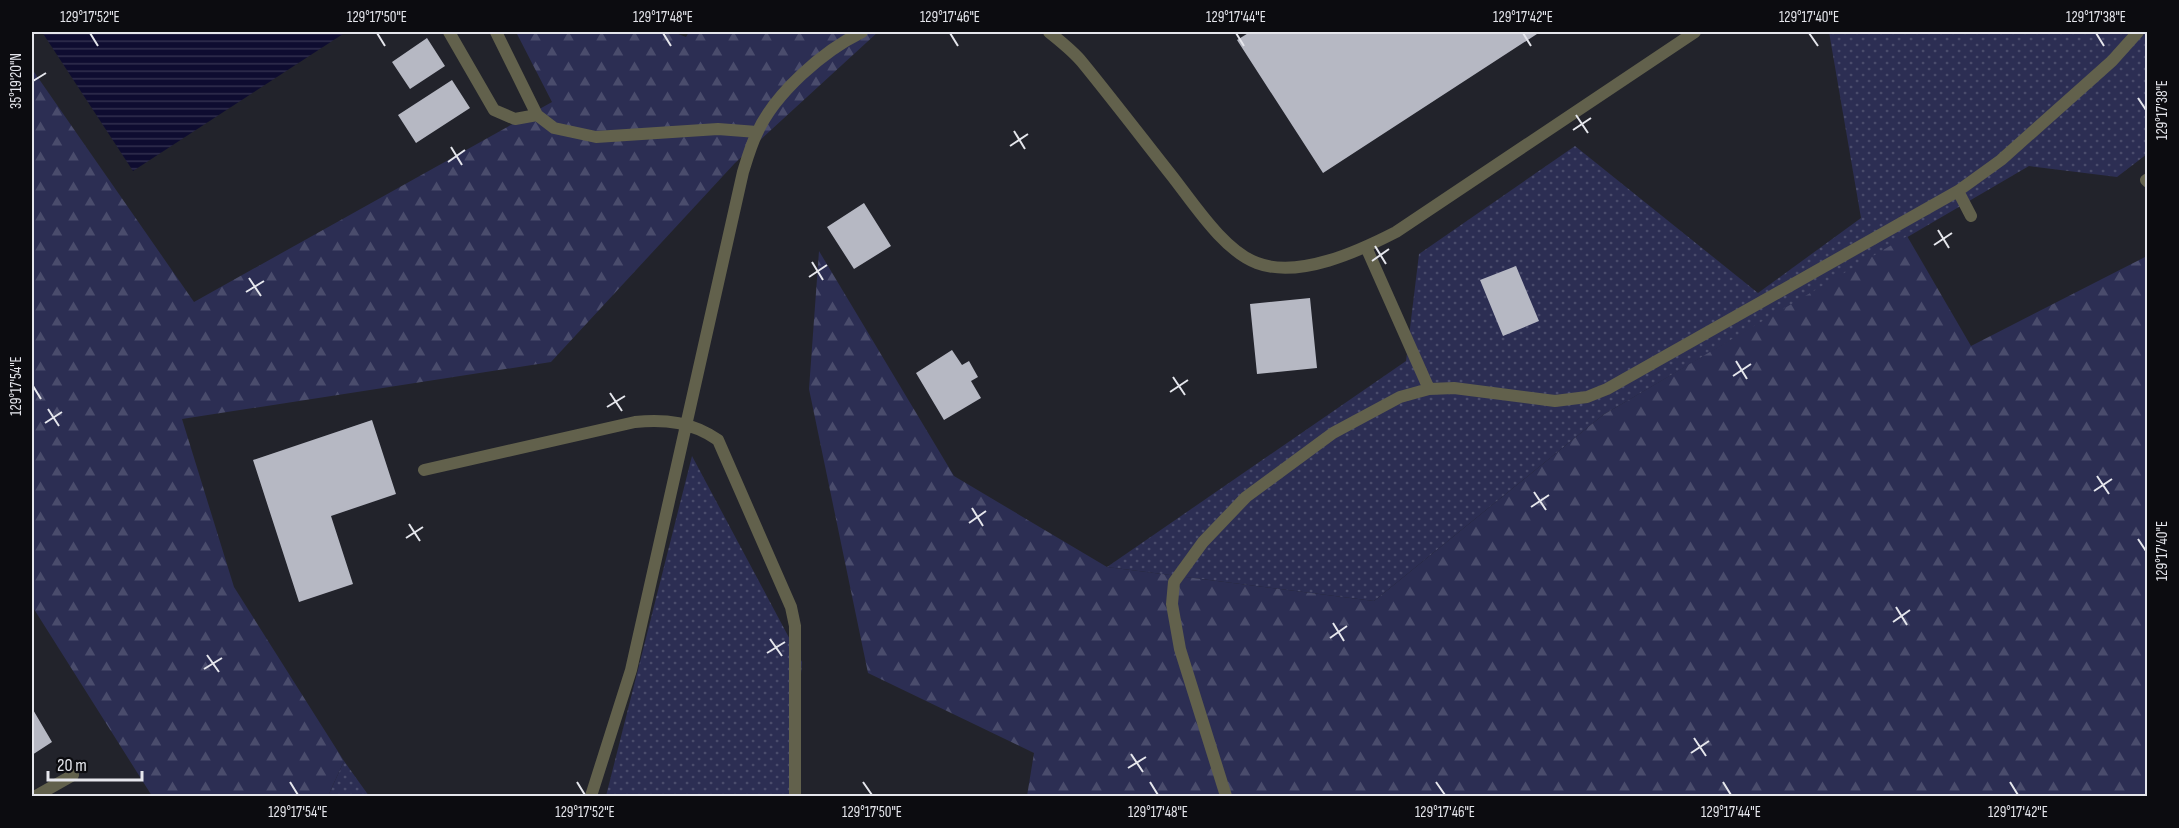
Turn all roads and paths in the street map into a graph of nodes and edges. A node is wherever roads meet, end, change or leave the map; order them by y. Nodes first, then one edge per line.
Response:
1 (449, 32) edge
2 (496, 32) edge
3 (862, 32) edge
4 (1049, 32) edge
5 (1695, 32) edge
6 (2138, 32) edge
7 (537, 115) junction
8 (757, 132) junction
9 (1958, 191) junction
10 (1971, 216) dead end
11 (1366, 247) junction
12 (1430, 389) junction
13 (686, 424) junction
14 (424, 470) dead end
15 (73, 775) dead end
16 (36, 796) edge
17 (591, 796) edge
18 (795, 796) edge
19 (1226, 796) edge

1 - 7 lane
2 - 7 lane
3 - 8 lane
4 - 11 lane
5 - 11 lane
6 - 9 lane
7 - 8 lane
8 - 13 lane
9 - 10 lane
9 - 12 lane
11 - 12 lane
12 - 19 lane
13 - 14 lane
13 - 17 lane
13 - 18 lane
15 - 16 lane

